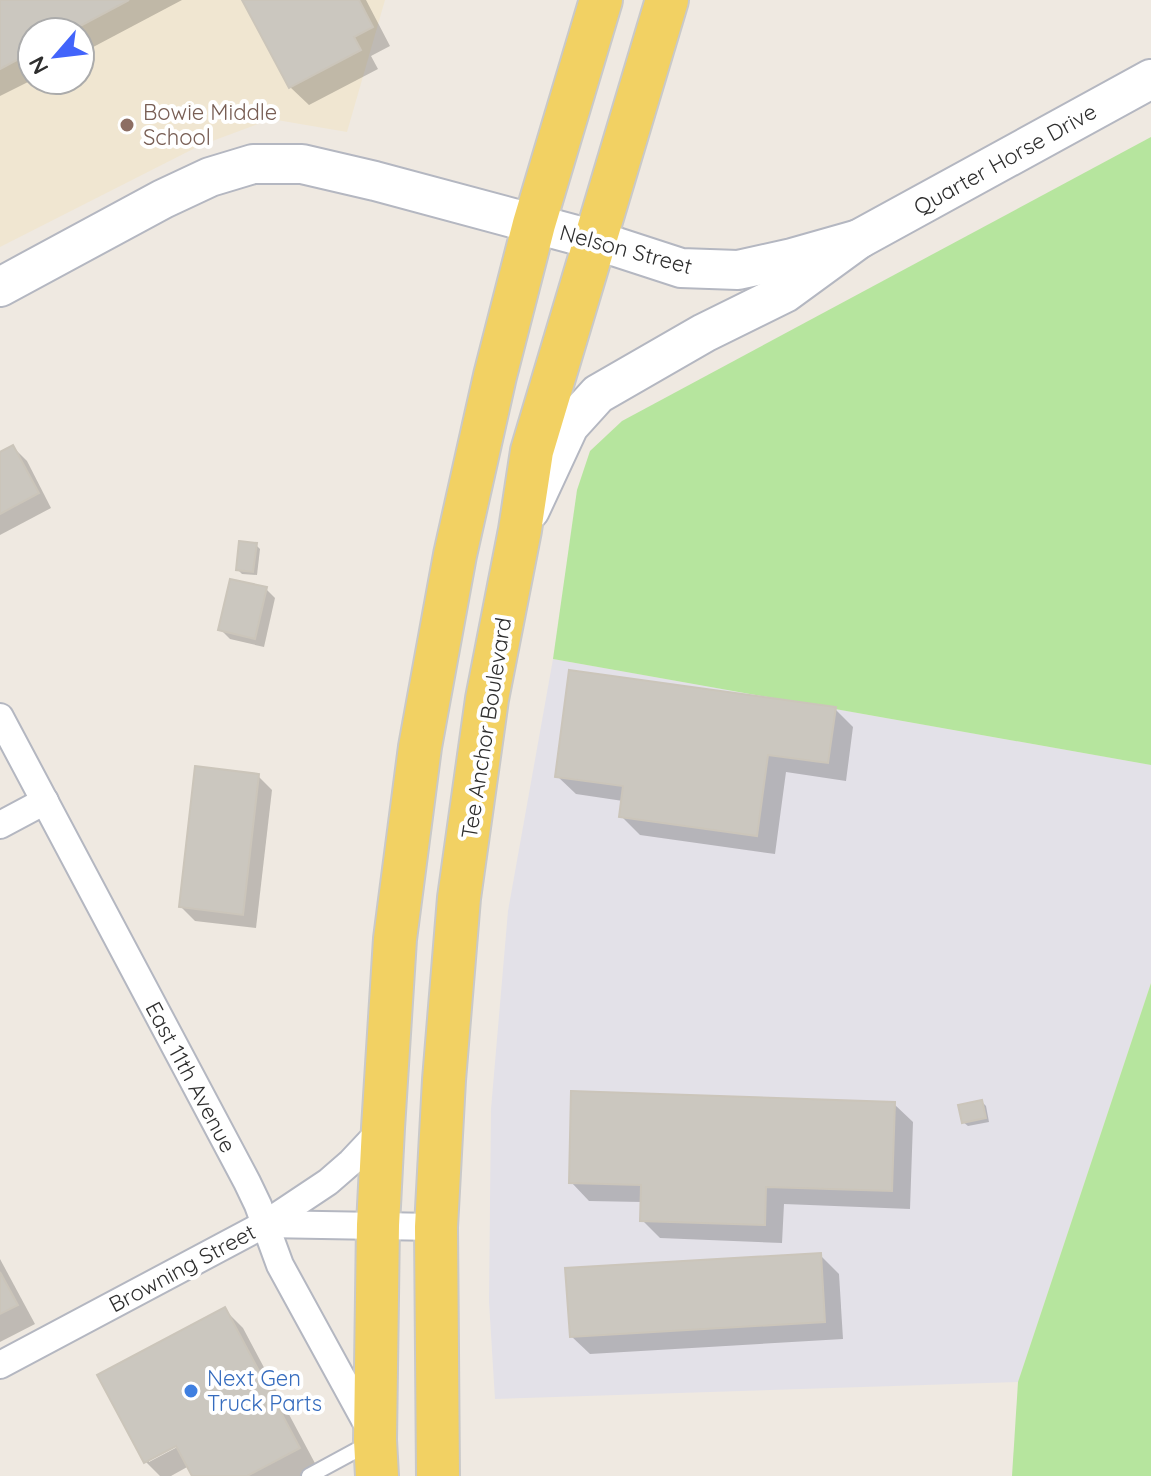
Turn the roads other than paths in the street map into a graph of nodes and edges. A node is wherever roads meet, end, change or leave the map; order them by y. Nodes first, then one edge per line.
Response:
1 (601, 0) edge
2 (667, 0) edge
3 (1151, 79) edge
4 (534, 224) junction
5 (859, 239) junction
6 (595, 240) junction
7 (0, 287) edge
8 (520, 530) junction
9 (0, 717) edge
10 (45, 801) junction
11 (0, 825) edge
12 (383, 1128) junction
13 (265, 1224) junction
14 (378, 1225) junction
15 (436, 1227) junction
16 (0, 1365) edge
17 (376, 1458) edge
18 (309, 1476) edge
19 (438, 1476) edge

1 - 4 main road
2 - 6 main road, Tee Anchor Boulevard
3 - 5 main road, Quarter Horse Drive
4 - 6 main road, Nelson Street
4 - 7 main road, Nelson Street
4 - 12 main road
5 - 6 main road, Nelson Street
5 - 8 main road
6 - 8 main road, Tee Anchor Boulevard
8 - 15 main road, Tee Anchor Boulevard
9 - 10 street, East 11th Avenue
10 - 11 street
10 - 13 street, East 11th Avenue
12 - 13 street
12 - 14 main road
13 - 14 street, Browning Street
13 - 16 street, Browning Street
13 - 17 street, East 11th Avenue
14 - 15 street, Browning Street
14 - 17 main road
15 - 19 main road, Tee Anchor Boulevard
17 - 18 lane

